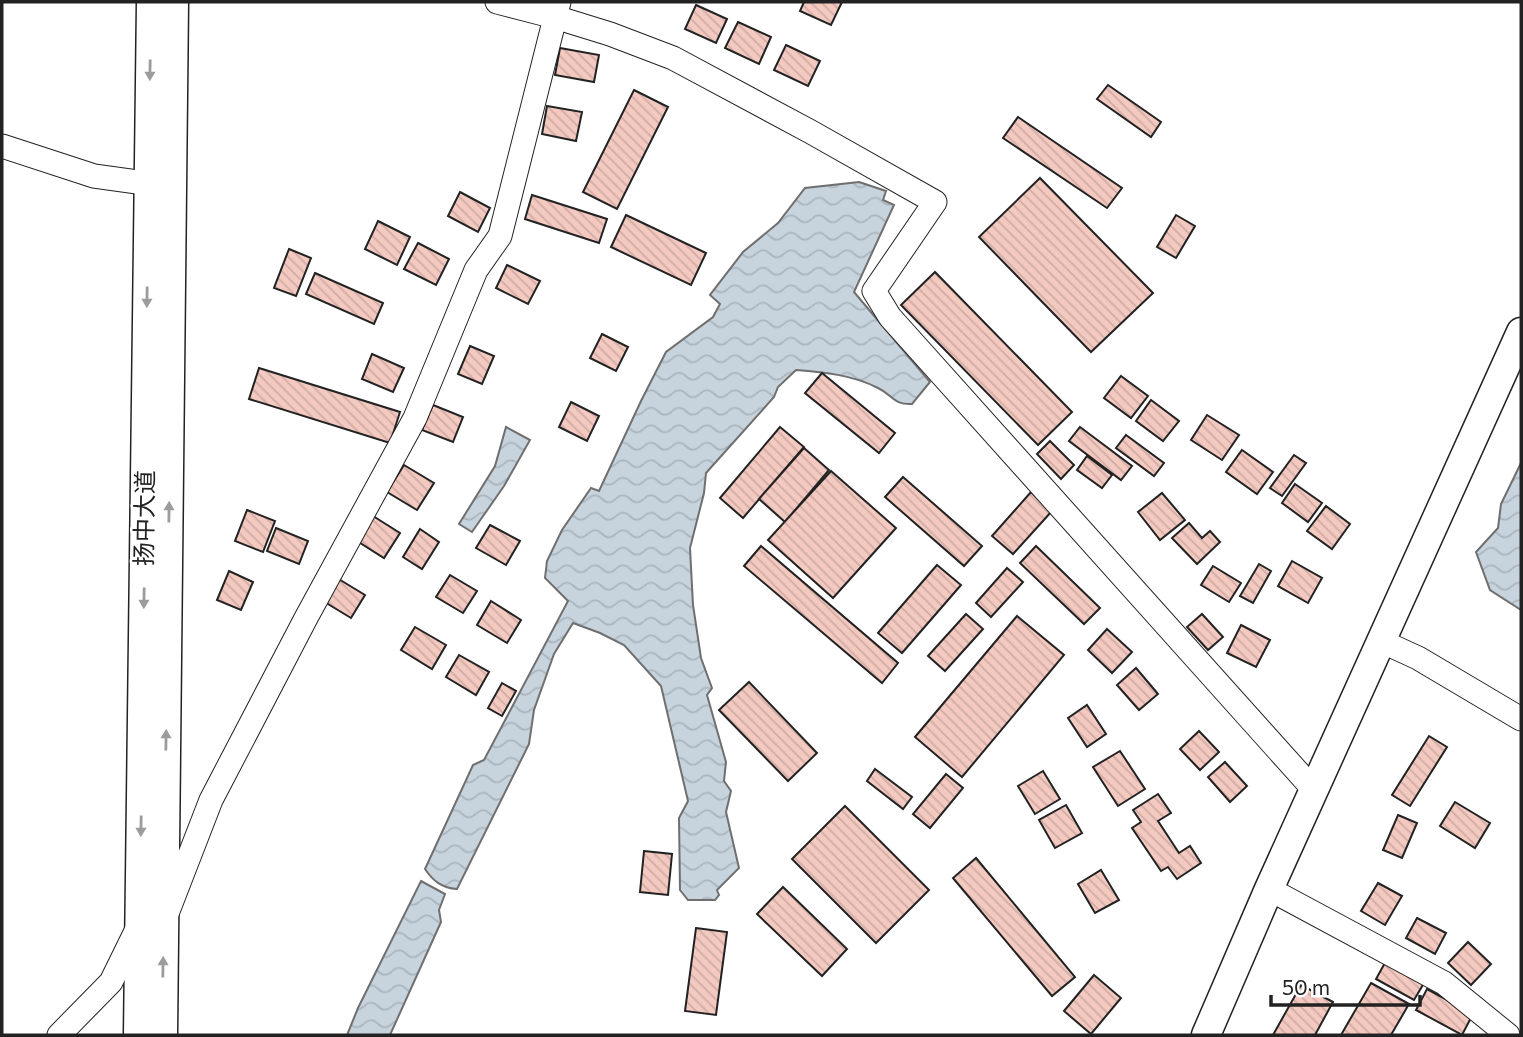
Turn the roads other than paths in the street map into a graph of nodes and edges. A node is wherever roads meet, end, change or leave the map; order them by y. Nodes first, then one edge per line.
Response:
1 (151, 2) edge
2 (174, 2) edge
3 (497, 2) edge
4 (557, 9) edge
5 (2, 146) edge
6 (161, 185) junction
7 (1521, 332) edge
8 (1381, 641) junction
9 (1521, 719) edge
10 (1314, 790) junction
11 (1269, 889) junction
12 (152, 922) junction
13 (60, 1035) edge
14 (138, 1035) edge
15 (163, 1035) edge
16 (1206, 1035) edge
17 (1508, 1035) edge

1 -> 6 main road, 扬中大道
2 - 6 main road, 扬中大道
3 - 4 street
4 - 10 street
4 - 12 street
5 - 6 street
6 - 12 main road, 扬中大道
7 - 8 main road
8 - 9 street
8 - 10 main road
10 - 11 main road
11 - 16 main road
11 - 17 street
12 - 13 street
12 - 14 main road, 扬中大道
15 -> 12 main road, 扬中大道

